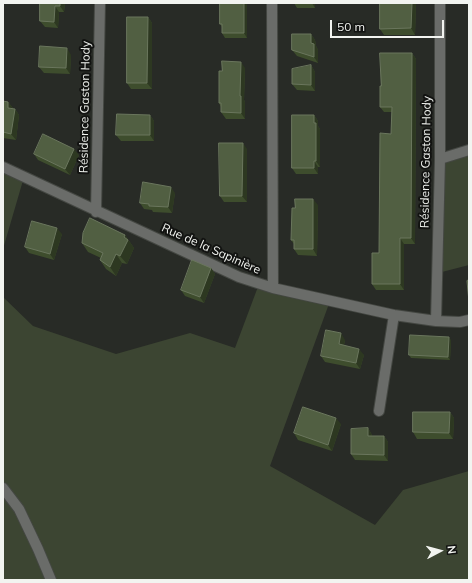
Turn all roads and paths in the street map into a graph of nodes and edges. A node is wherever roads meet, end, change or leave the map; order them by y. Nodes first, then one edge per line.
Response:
1 (100, 3) edge
2 (272, 3) edge
3 (440, 3) edge
4 (469, 150) edge
5 (440, 159) junction
6 (3, 167) edge
7 (96, 212) junction
8 (273, 288) junction
9 (394, 314) junction
10 (469, 320) edge
11 (436, 321) junction
12 (379, 411) dead end
13 (3, 488) edge
14 (51, 580) edge

1 - 7 street, Résidence Gaston Hody
2 - 8 street
3 - 5 street, Résidence Gaston Hody
4 - 5 street
5 - 11 street, Résidence Gaston Hody
6 - 7 street, Rue de la Sapinière
7 - 8 street, Rue de la Sapinière
8 - 9 street, Rue de la Sapinière
9 - 11 street, Rue de la Sapinière
9 - 12 street
10 - 11 street, Rue de la Sapinière
13 - 14 street

